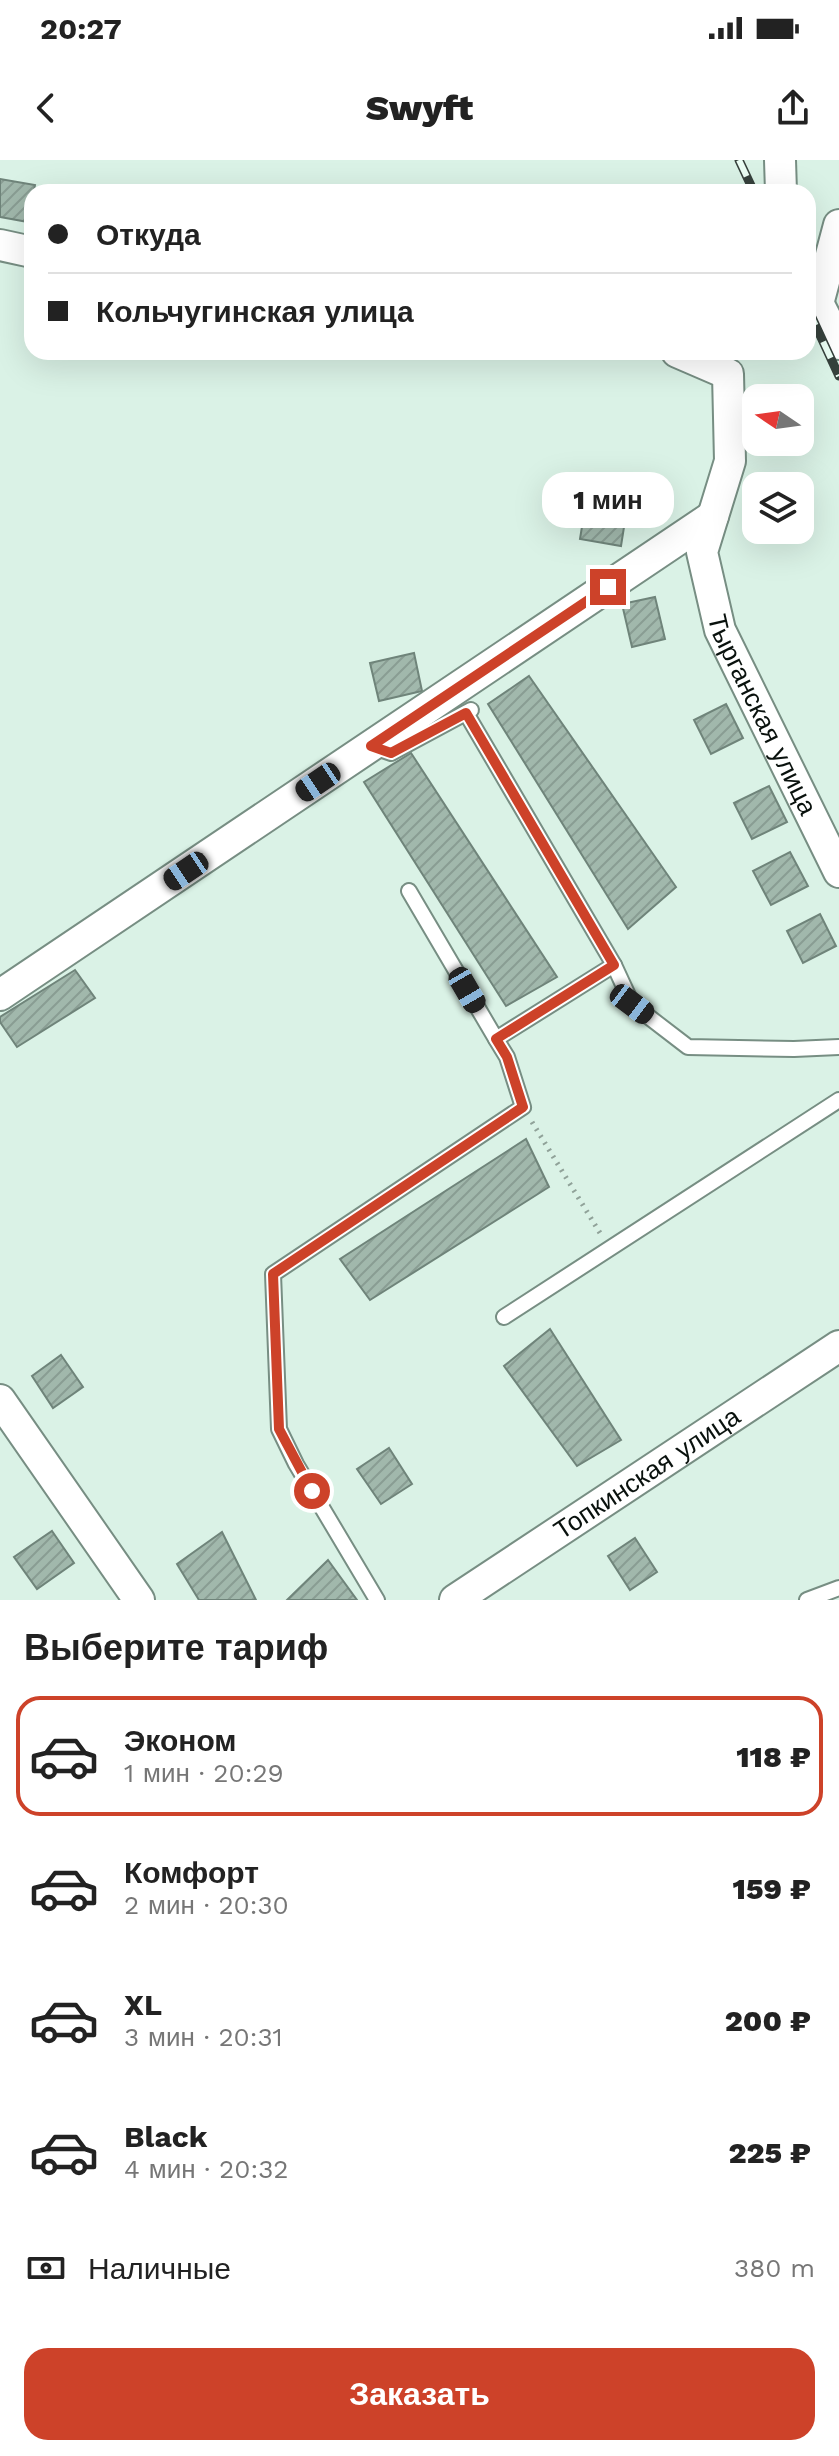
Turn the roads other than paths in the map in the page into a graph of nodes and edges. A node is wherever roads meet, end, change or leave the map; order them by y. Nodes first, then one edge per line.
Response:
1 (780, 160) edge
2 (781, 184) edge
3 (839, 225) edge
4 (0, 245) edge
5 (24, 250) edge
6 (816, 286) edge
7 (816, 300) edge
8 (839, 344) edge
9 (696, 360) edge
10 (713, 516) junction
11 (371, 746) junction
12 (839, 872) edge
13 (409, 891) dead end
14 (614, 965) junction
15 (0, 995) edge
16 (496, 1039) junction
17 (839, 1047) edge
18 (839, 1100) edge
19 (504, 1317) dead end
20 (839, 1346) edge
21 (0, 1400) edge
22 (839, 1588) edge
23 (139, 1600) edge
24 (377, 1600) edge
25 (455, 1600) edge
26 (807, 1600) edge

1 - 2 street
3 - 6 street
4 - 5 street
7 - 8 street
9 - 10 street
10 - 11 street
10 - 12 street, Тырганская улица
11 - 14 lane
11 - 15 street
13 - 16 lane
14 - 16 lane
14 - 17 lane
16 - 24 lane
18 - 19 lane
20 - 25 street, Топкинская улица
21 - 23 street
22 - 26 lane

